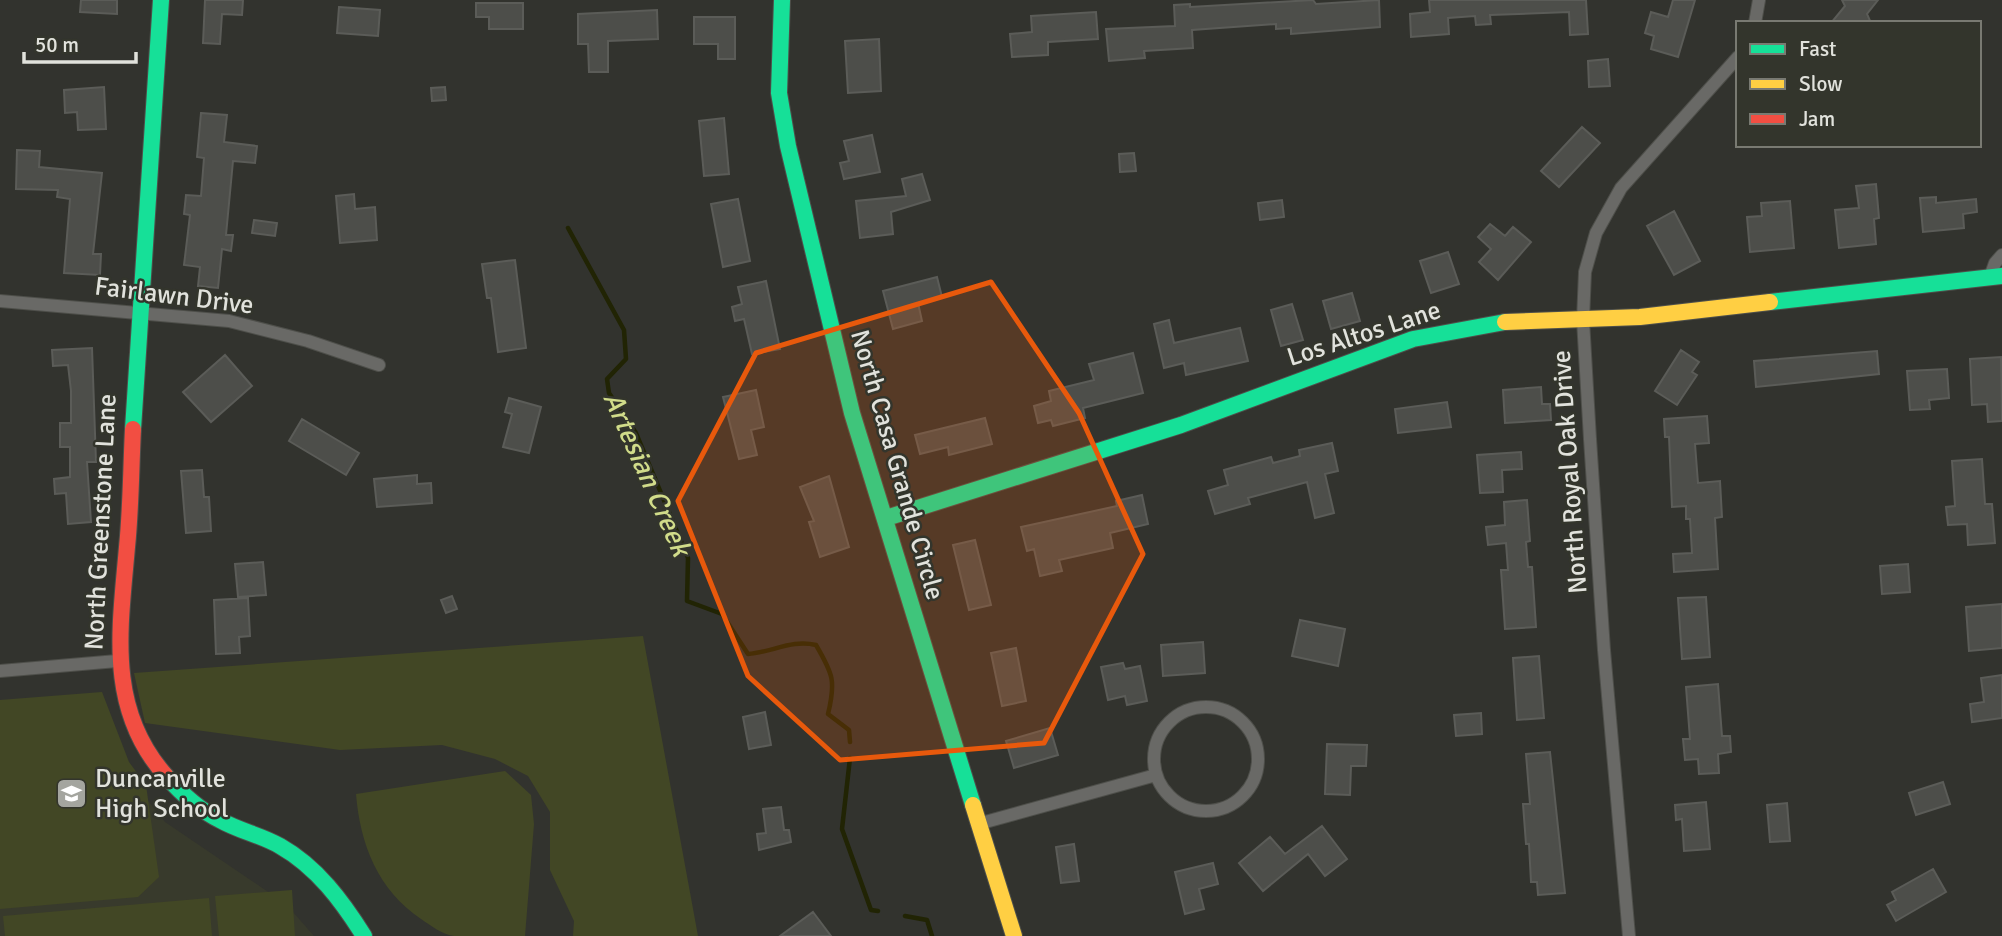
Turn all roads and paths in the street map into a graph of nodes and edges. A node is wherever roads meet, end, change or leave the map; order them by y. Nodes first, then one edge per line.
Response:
1 (161, 0) edge
2 (782, 0) edge
3 (1759, 0) edge
4 (1755, 21) edge
5 (1736, 59) edge
6 (2002, 255) edge
7 (1996, 277) edge
8 (0, 301) edge
9 (138, 311) junction
10 (1583, 320) junction
11 (379, 365) dead end
12 (886, 518) junction
13 (117, 662) junction
14 (0, 671) edge
15 (1156, 775) junction
16 (978, 824) junction
17 (363, 936) edge
18 (1014, 936) edge
19 (1629, 936) edge

1 - 9 street, North Greenstone Lane
2 - 12 street, North Casa Grande Circle
3 - 4 street
5 - 10 street, North Royal Oak Drive
6 - 7 street
7 - 10 street, Los Altos Lane
8 - 9 street, Fairlawn Drive
9 - 11 street, Fairlawn Drive
9 - 13 street, North Greenstone Lane
10 - 12 street, Los Altos Lane
10 - 19 street, North Royal Oak Drive
12 - 16 street, North Casa Grande Circle
13 - 14 street
13 - 17 street, North Greenstone Lane
15 - 15 street
15 - 16 street
16 - 18 street, North Casa Grande Circle

